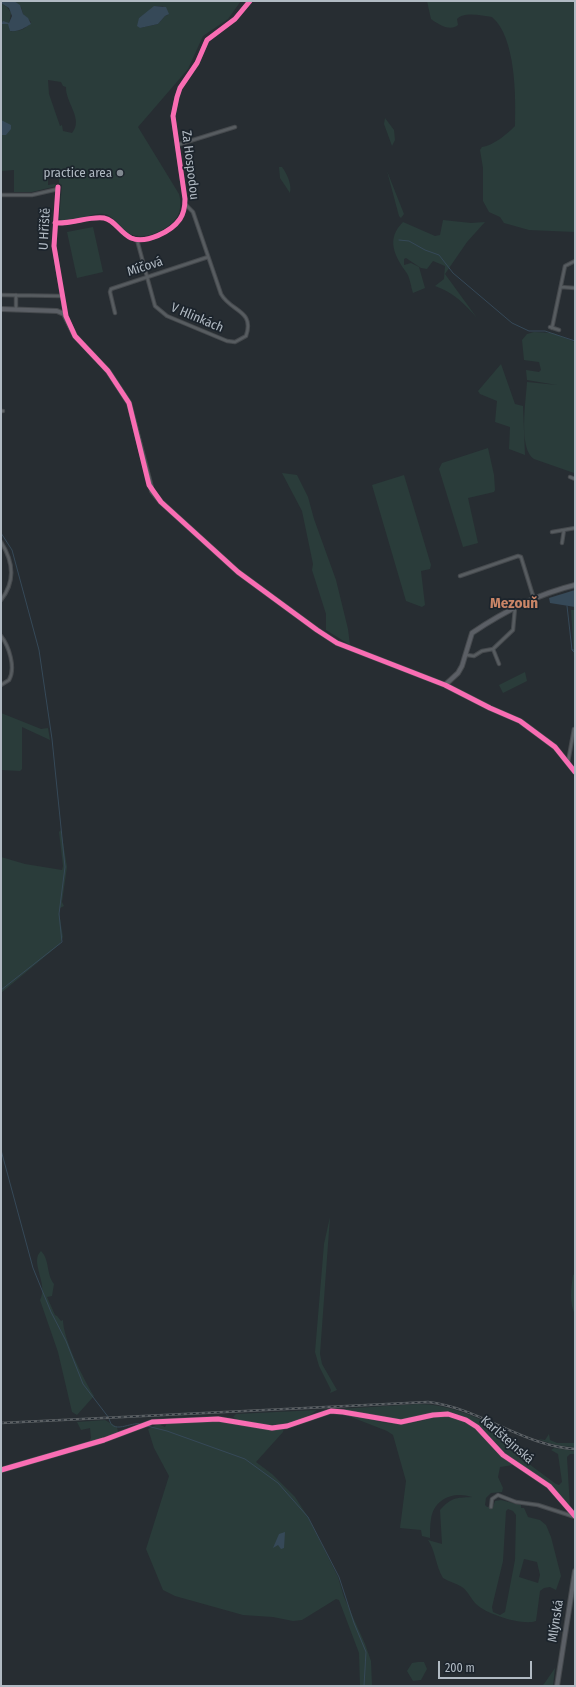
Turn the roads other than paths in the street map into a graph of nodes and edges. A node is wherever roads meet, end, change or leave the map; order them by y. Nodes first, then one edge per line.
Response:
1 (250, 1) edge
2 (235, 127) dead end
3 (177, 145) junction
4 (1, 196) edge
5 (185, 204) junction
6 (55, 222) junction
7 (137, 240) junction
8 (208, 257) junction
9 (575, 261) edge
10 (147, 277) junction
11 (561, 287) junction
12 (575, 288) edge
13 (1, 295) edge
14 (16, 295) junction
15 (61, 296) junction
16 (1, 309) edge
17 (16, 310) junction
18 (115, 313) dead end
19 (66, 316) junction
20 (559, 330) dead end
21 (570, 477) dead end
22 (575, 480) edge
23 (575, 528) edge
24 (564, 530) junction
25 (552, 532) dead end
26 (1, 542) edge
27 (562, 543) dead end
28 (460, 576) dead end
29 (575, 585) edge
30 (534, 599) junction
31 (1, 600) edge
32 (515, 608) junction
33 (1, 637) edge
34 (493, 649) junction
35 (467, 655) junction
36 (499, 664) dead end
37 (1, 684) edge
38 (445, 685) junction
39 (574, 729) edge
40 (568, 762) junction
41 (575, 772) edge
42 (1, 1470) edge
43 (491, 1507) dead end
44 (575, 1516) edge
45 (575, 1571) edge
46 (557, 1686) edge

1 - 3 street, Za Hospodou
2 - 3 street
3 - 5 street, Za Hospodou
4 - 6 street, U Hřiště
5 - 7 street, Za Hospodou
5 - 8 street, V Hlinkách
6 - 7 street
6 - 15 street, U Hřiště
7 - 10 street, V Hlinkách
8 - 10 street, Míčová
8 - 10 street, V Hlinkách
9 - 11 street
10 - 18 street, Míčová
11 - 12 street
11 - 20 street
13 - 14 street
14 - 15 street
14 - 17 street
15 - 19 street, U Hřiště
16 - 17 street
17 - 19 street
19 - 38 street
21 - 22 street
23 - 24 street
24 - 25 street
24 - 27 street
26 - 31 street
28 - 30 street
29 - 30 street
30 - 32 street
32 - 34 street
32 - 35 street
33 - 37 street
34 - 35 street
34 - 36 street
35 - 38 street
38 - 40 street
39 - 40 street
40 - 41 street
42 - 44 street, Karlštejnská
43 - 44 street
45 - 46 street, Mlýnská

